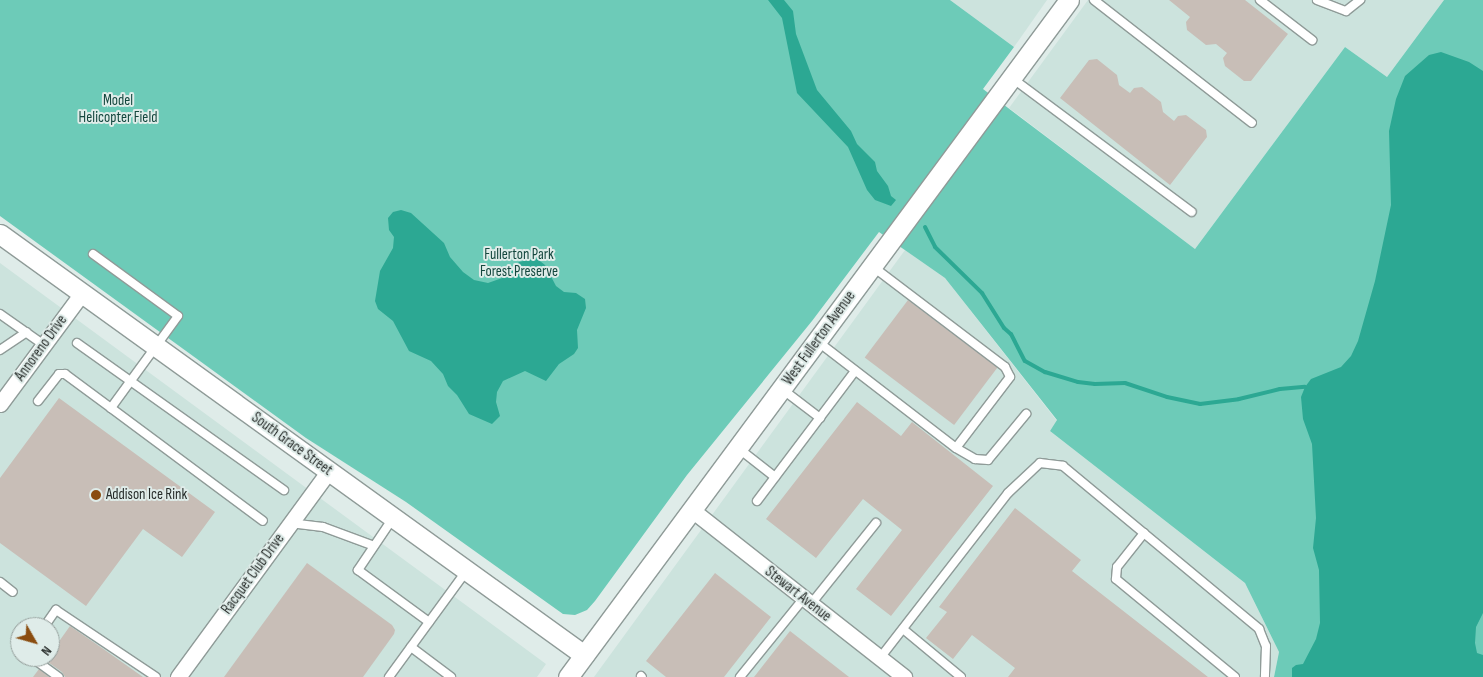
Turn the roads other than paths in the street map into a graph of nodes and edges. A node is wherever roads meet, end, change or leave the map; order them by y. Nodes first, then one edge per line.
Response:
1 (1069, 0) edge
2 (1094, 0) edge
3 (1260, 0) edge
4 (1317, 0) edge
5 (1360, 0) edge
6 (1312, 40) dead end
7 (1012, 78) junction
8 (1252, 123) dead end
9 (1192, 212) dead end
10 (0, 235) edge
11 (93, 254) dead end
12 (872, 266) junction
13 (82, 293) junction
14 (0, 314) edge
15 (27, 332) junction
16 (817, 341) junction
17 (77, 343) dead end
18 (44, 345) junction
19 (156, 346) junction
20 (0, 350) edge
21 (856, 371) junction
22 (130, 382) junction
23 (782, 389) junction
24 (38, 401) dead end
25 (0, 404) edge
26 (111, 408) junction
27 (1026, 414) dead end
28 (820, 418) junction
29 (738, 448) junction
30 (956, 448) junction
31 (329, 471) junction
32 (775, 477) junction
33 (284, 490) dead end
34 (756, 501) dead end
35 (692, 510) junction
36 (394, 517) junction
37 (263, 521) dead end
38 (290, 523) junction
39 (876, 523) dead end
40 (1144, 533) junction
41 (374, 546) junction
42 (466, 570) junction
43 (0, 582) edge
44 (12, 592) dead end
45 (808, 601) junction
46 (51, 617) edge
47 (429, 622) junction
48 (903, 629) junction
49 (410, 647) junction
50 (584, 656) junction
51 (880, 658) junction
52 (45, 667) edge
53 (59, 677) edge
54 (156, 677) edge
55 (178, 677) edge
56 (389, 677) edge
57 (451, 677) edge
58 (568, 677) edge
59 (740, 677) edge
60 (904, 677) edge
61 (961, 677) edge
62 (1235, 677) edge
63 (1265, 677) edge

1 - 7 street, West Fullerton Avenue
2 - 8 lane
3 - 6 lane
4 - 5 lane
7 - 9 lane
7 - 12 street, West Fullerton Avenue
10 - 13 street, South Grace Street
11 - 19 lane
12 - 16 street, West Fullerton Avenue
12 - 30 lane
13 - 18 street, Annoreno Drive
13 - 19 street, South Grace Street
14 - 15 lane
15 - 18 lane
15 - 20 lane
16 - 21 lane
16 - 23 street, West Fullerton Avenue
17 - 22 lane
18 - 25 street, Annoreno Drive
19 - 22 lane
19 - 31 street, South Grace Street
21 - 28 lane
21 - 30 lane
22 - 26 lane
22 - 33 lane
23 - 28 lane
23 - 29 street, West Fullerton Avenue
24 - 26 lane
26 - 37 lane
27 - 30 lane
28 - 32 lane
29 - 32 lane
29 - 35 street, West Fullerton Avenue
31 - 36 street, South Grace Street
31 - 38 street, Racquet Club Drive
32 - 34 lane
35 - 45 street, Stewart Avenue
35 - 50 street, West Fullerton Avenue
36 - 41 lane
36 - 42 street, South Grace Street
38 - 41 lane
38 - 55 street, Racquet Club Drive
39 - 45 lane
40 - 48 lane
40 - 62 lane
40 - 63 lane
41 - 47 lane
42 - 47 lane
42 - 50 street, South Grace Street
43 - 44 lane
45 - 51 street, Stewart Avenue
45 - 59 lane
46 - 54 lane
47 - 49 lane
48 - 51 lane
48 - 61 lane
49 - 56 lane
49 - 57 lane
50 - 58 street, West Fullerton Avenue
51 - 60 street, Stewart Avenue
52 - 53 lane

